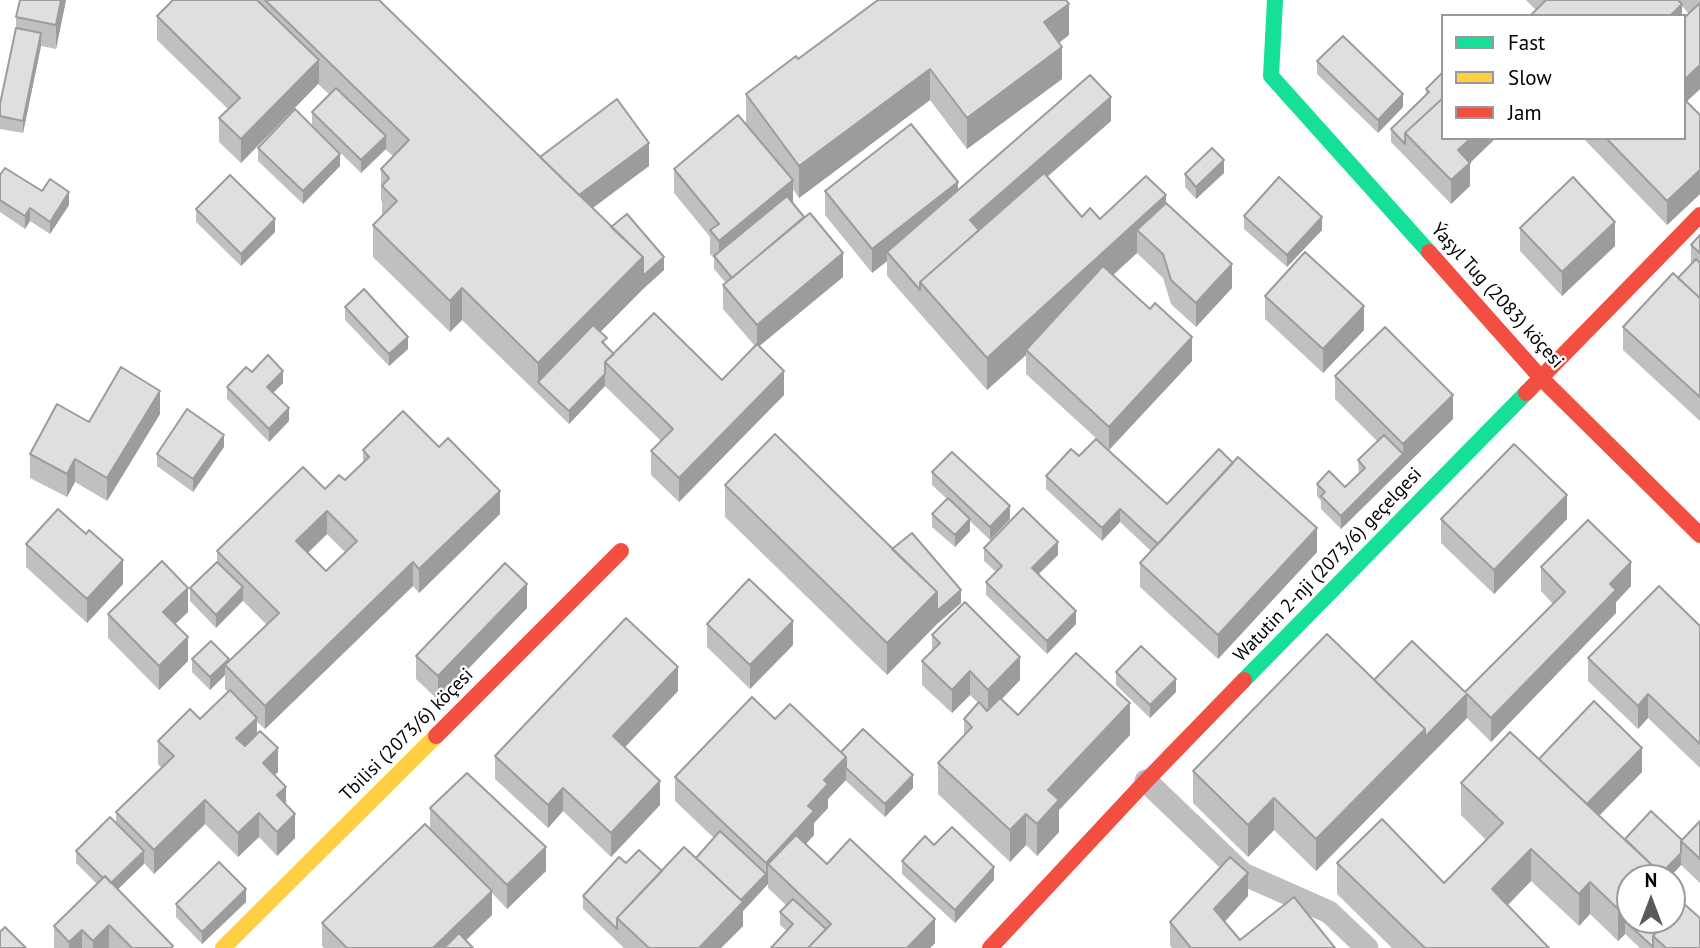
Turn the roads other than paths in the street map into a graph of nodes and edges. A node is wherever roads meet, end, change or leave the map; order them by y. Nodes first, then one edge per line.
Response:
1 (1275, 0) edge
2 (1700, 215) edge
3 (1541, 378) junction
4 (1700, 536) edge
5 (621, 551) dead end
6 (1146, 781) junction
7 (223, 948) edge
8 (990, 948) edge
9 (1367, 948) edge

1 - 3 street, Ýaşyl Tug (2083) köçesi
2 - 3 street, Watutin 2-nji (2073/6) geçelgesi
3 - 4 street, Ýaşyl Tug (2083) köçesi
3 - 6 street, Watutin 2-nji (2073/6) geçelgesi
5 - 7 street, Tbilisi (2073/6) köçesi
6 - 8 street, Watutin 2-nji (2073/6) geçelgesi
6 - 9 lane

